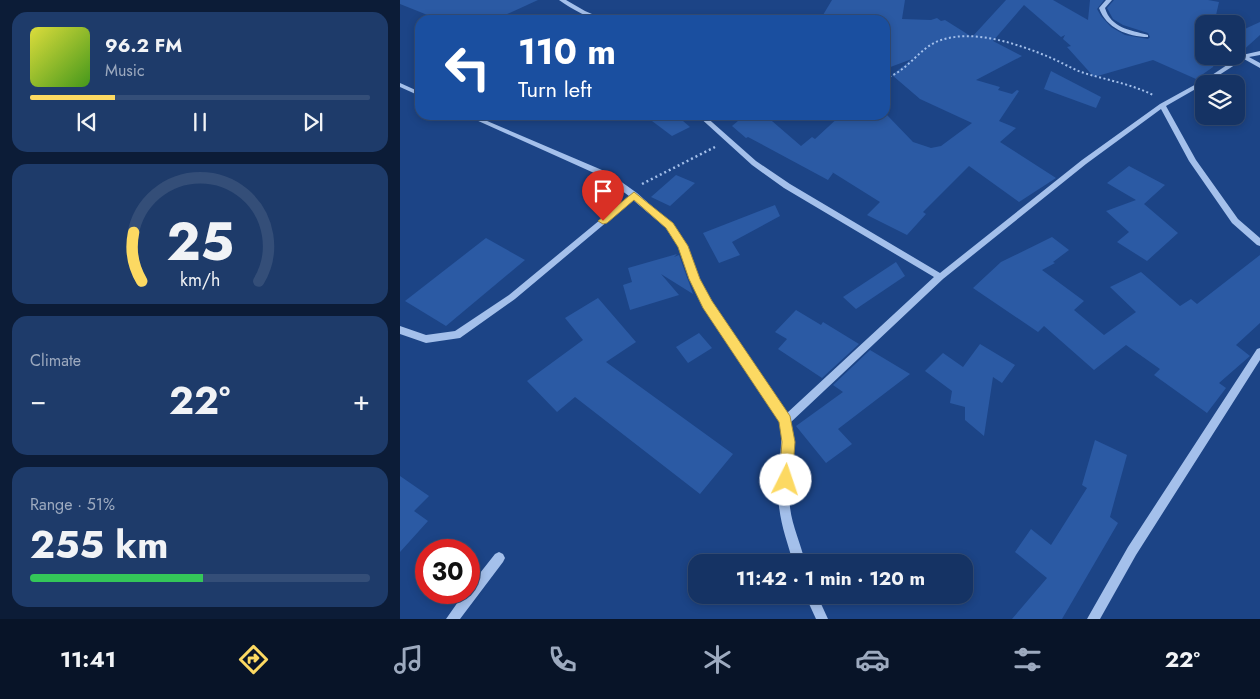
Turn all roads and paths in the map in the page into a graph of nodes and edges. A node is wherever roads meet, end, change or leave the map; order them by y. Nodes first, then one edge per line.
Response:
1 (562, 0) edge
2 (1109, 0) edge
3 (590, 15) edge
4 (1146, 36) dead end
5 (1260, 53) edge
6 (1245, 56) edge
7 (1245, 57) edge
8 (1230, 65) edge
9 (1260, 66) edge
10 (890, 76) edge
11 (400, 85) edge
12 (415, 92) edge
13 (1164, 103) junction
14 (480, 120) edge
15 (706, 120) edge
16 (730, 142) junction
17 (631, 193) junction
18 (1260, 243) edge
19 (940, 277) junction
20 (400, 330) edge
21 (1260, 352) edge
22 (786, 420) junction
23 (796, 554) edge
24 (499, 558) dead end
25 (815, 604) edge
26 (452, 619) edge
27 (822, 619) edge
28 (1093, 619) edge

1 - 3 street
2 - 4 street
5 - 6 street
7 - 9 street
8 - 13 street
10 - 13 path
11 - 12 street
13 - 18 street
13 - 19 street
14 - 17 street
15 - 16 street
16 - 17 path
16 - 19 street
17 - 20 street
17 - 22 street
19 - 22 street
21 - 28 street
22 - 23 street
24 - 26 street
25 - 27 street

